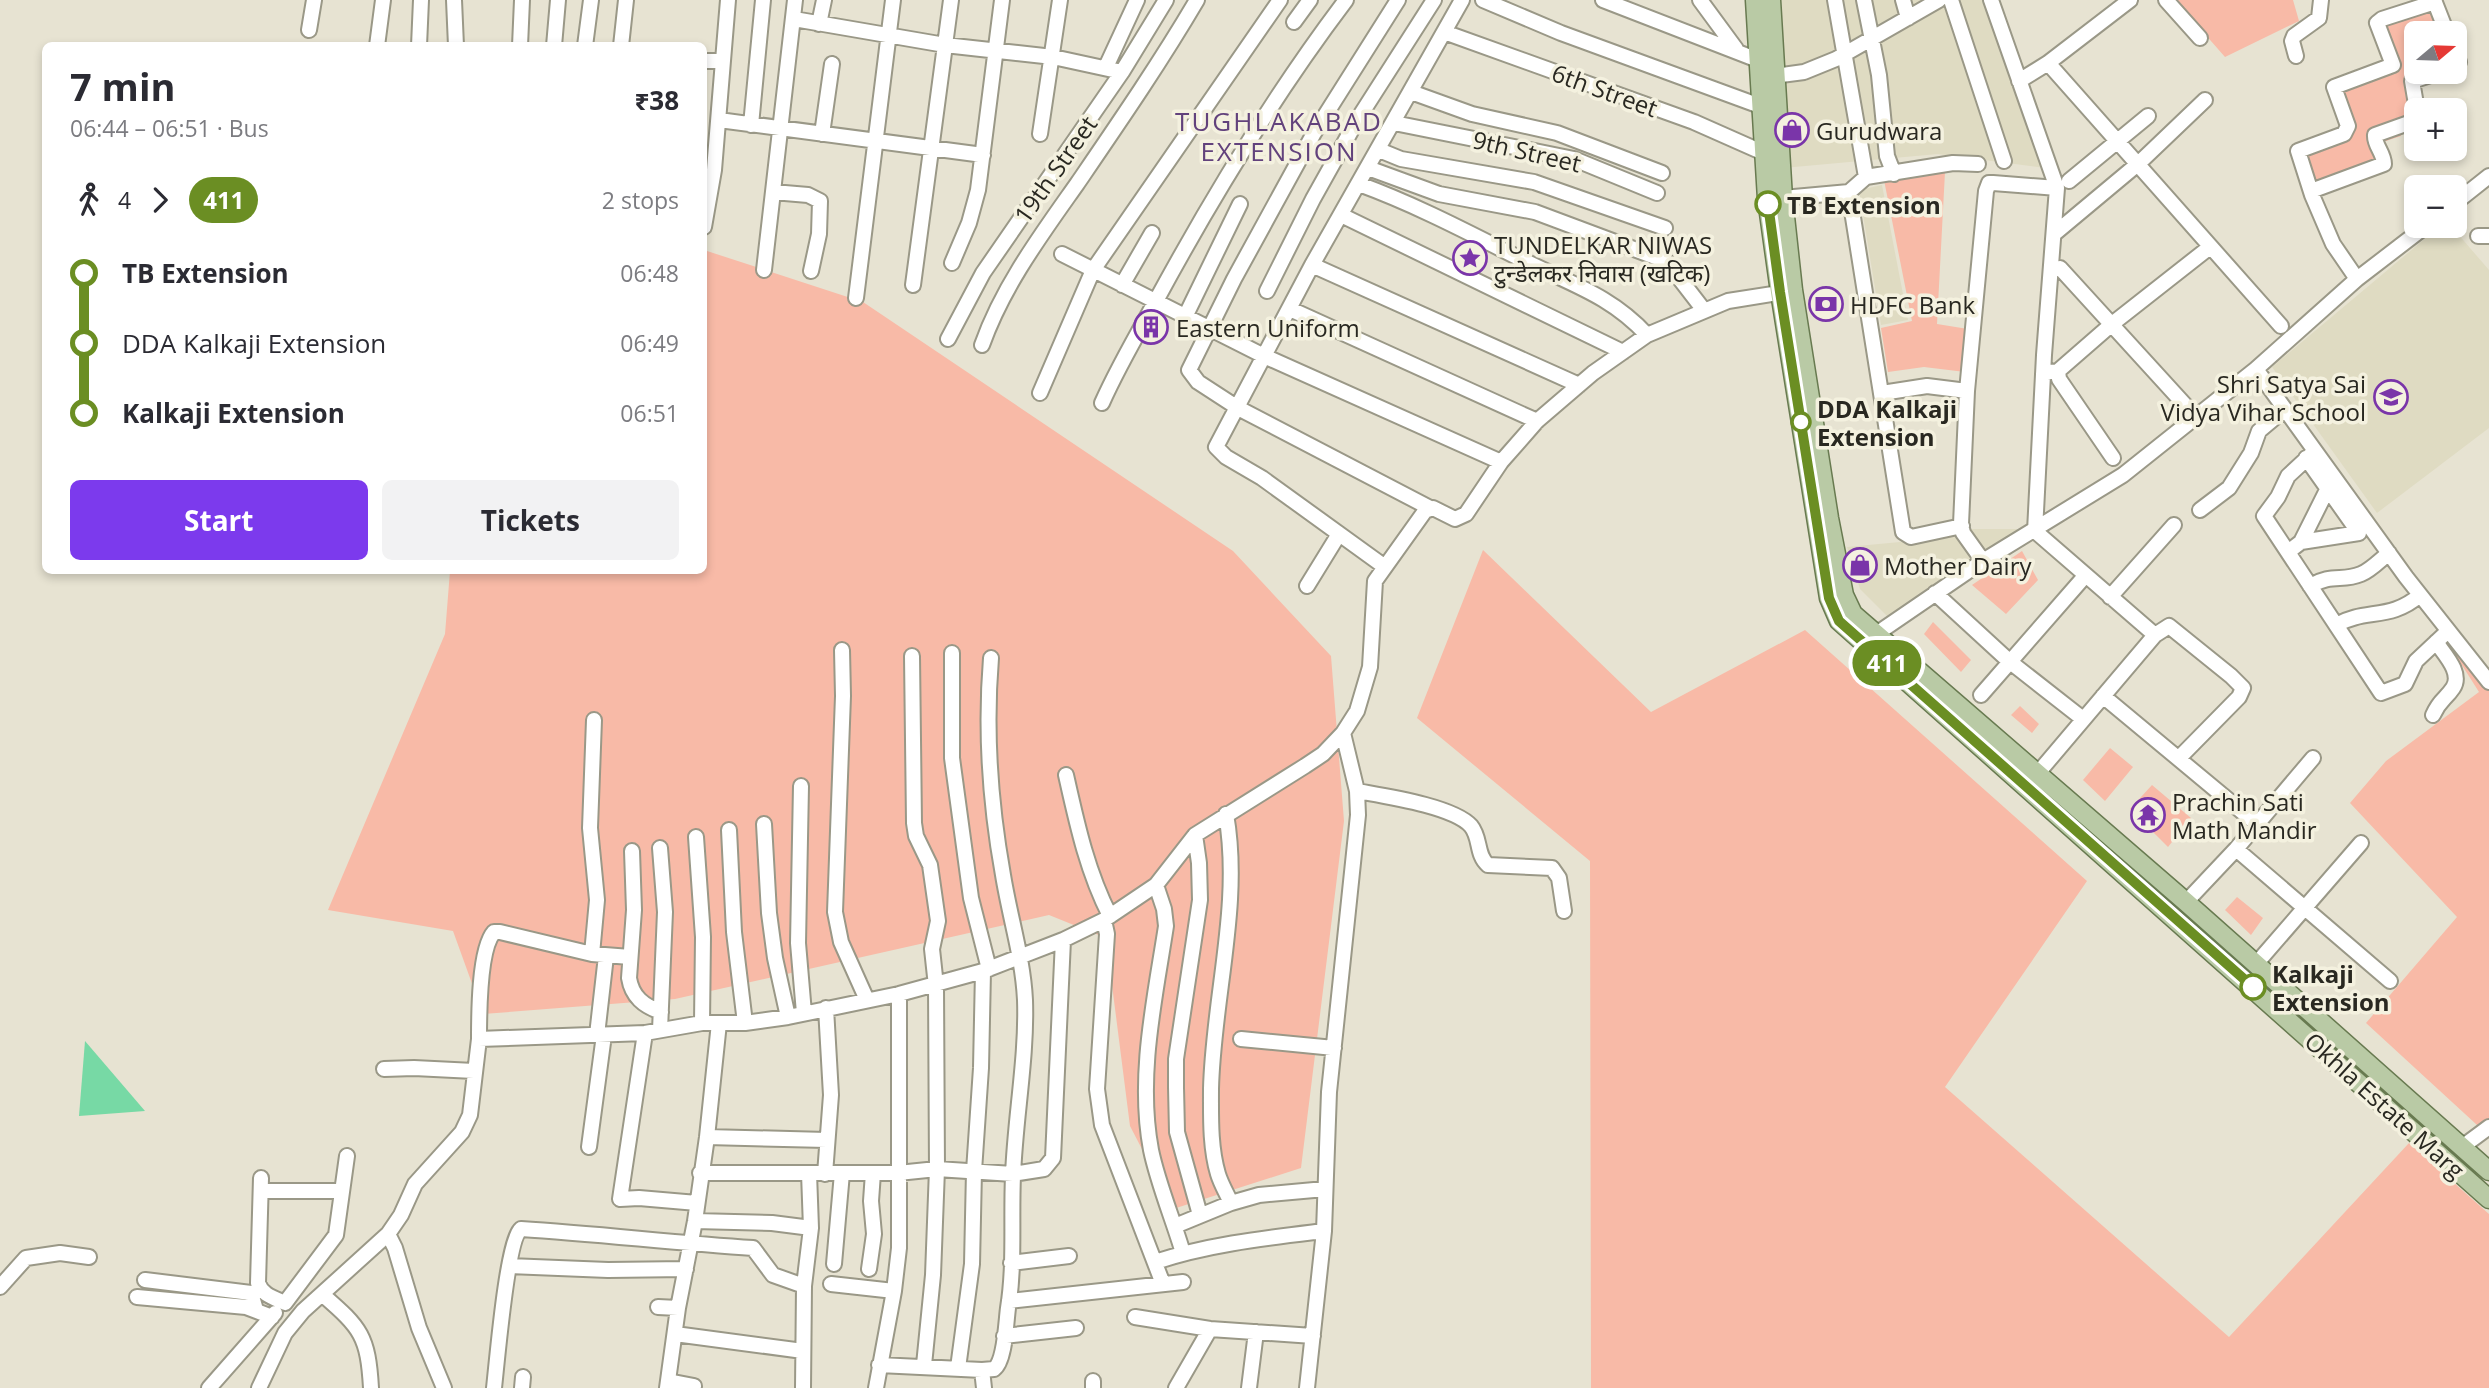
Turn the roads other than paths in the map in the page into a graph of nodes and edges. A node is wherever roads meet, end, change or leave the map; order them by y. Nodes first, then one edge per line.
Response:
1 (314, 0) edge
2 (383, 0) edge
3 (421, 0) edge
4 (454, 0) edge
5 (522, 0) edge
6 (558, 0) edge
7 (591, 0) edge
8 (626, 0) edge
9 (728, 0) edge
10 (763, 0) edge
11 (795, 0) edge
12 (824, 0) edge
13 (894, 0) edge
14 (951, 0) edge
15 (1002, 0) edge
16 (1060, 0) edge
17 (1138, 0) edge
18 (1166, 0) edge
19 (1197, 0) edge
20 (1280, 0) edge
21 (1310, 0) edge
22 (1398, 0) edge
23 (1434, 0) edge
24 (1462, 0) edge
25 (1483, 0) edge
26 (1604, 0) edge
27 (1700, 0) edge
28 (1755, 0) edge
29 (1771, 0) edge
30 (1835, 0) edge
31 (1864, 0) edge
32 (1902, 0) edge
33 (1939, 0) edge
34 (1951, 0) edge
35 (1991, 0) edge
36 (2130, 0) edge
37 (2166, 0) edge
38 (2321, 0) edge
39 (1345, 1) edge
40 (2434, 1) edge
41 (1908, 18) junction
42 (794, 19) junction
43 (2442, 21) edge
44 (1294, 22) dead end
45 (819, 24) junction
46 (309, 30) dead end
47 (1444, 32) junction
48 (889, 36) junction
49 (1872, 38) junction
50 (2200, 38) dead end
51 (378, 42) edge
52 (419, 42) edge
53 (456, 42) edge
54 (520, 42) edge
55 (554, 42) edge
56 (586, 42) edge
57 (621, 42) edge
58 (945, 45) junction
59 (996, 50) junction
60 (1737, 51) junction
61 (1844, 54) junction
62 (2296, 56) dead end
63 (1053, 57) junction
64 (1758, 60) junction
65 (707, 61) edge
66 (723, 61) junction
67 (2048, 62) junction
68 (832, 64) dead end
69 (1106, 67) junction
70 (1122, 72) junction
71 (1774, 76) junction
72 (2019, 81) junction
73 (1411, 92) junction
74 (2205, 100) dead end
75 (1760, 106) junction
76 (2148, 116) dead end
77 (719, 120) junction
78 (1394, 122) junction
79 (751, 125) junction
80 (2404, 125) edge
81 (780, 129) junction
82 (822, 134) junction
83 (1040, 134) dead end
84 (875, 139) junction
85 (2117, 141) junction
86 (930, 148) junction
87 (1379, 150) junction
88 (1764, 153) junction
89 (983, 155) junction
90 (2004, 161) dead end
91 (2139, 163) junction
92 (1978, 164) dead end
93 (1368, 168) junction
94 (1662, 173) dead end
95 (1894, 174) junction
96 (2489, 176) edge
97 (1866, 177) junction
98 (1360, 184) junction
99 (2063, 184) junction
100 (2311, 191) junction
101 (773, 192) junction
102 (1849, 192) junction
103 (1657, 193) dead end
104 (2467, 193) edge
105 (1783, 198) junction
106 (1240, 204) dead end
107 (707, 211) edge
108 (1341, 215) junction
109 (1665, 228) dead end
110 (1152, 233) dead end
111 (2054, 234) junction
112 (2410, 238) edge
113 (2210, 247) junction
114 (1062, 254) dead end
115 (952, 264) dead end
116 (1312, 265) junction
117 (2060, 268) dead end
118 (764, 270) dead end
119 (1093, 270) junction
120 (811, 271) dead end
121 (2357, 279) junction
122 (913, 285) dead end
123 (1122, 285) junction
124 (1267, 291) dead end
125 (1787, 291) junction
126 (856, 298) dead end
127 (1155, 302) junction
128 (1290, 309) junction
129 (1703, 309) junction
130 (1185, 317) junction
131 (2112, 324) junction
132 (2281, 326) dead end
133 (1210, 329) junction
134 (1647, 335) junction
135 (948, 339) dead end
136 (982, 345) dead end
137 (1623, 352) junction
138 (1264, 356) junction
139 (2256, 369) junction
140 (2058, 371) junction
141 (2043, 373) junction
142 (1578, 385) junction
143 (1966, 390) junction
144 (1040, 393) dead end
145 (1882, 393) junction
146 (1102, 403) dead end
147 (1238, 408) junction
148 (2285, 409) junction
149 (2196, 417) junction
150 (1538, 421) junction
151 (2311, 455) junction
152 (2113, 458) dead end
153 (1501, 462) junction
154 (2328, 488) junction
155 (1430, 508) junction
156 (2200, 510) dead end
157 (2174, 525) dead end
158 (1962, 526) junction
159 (2035, 531) junction
160 (1339, 534) junction
161 (2301, 542) junction
162 (2288, 552) junction
163 (2389, 554) junction
164 (1983, 561) junction
165 (1385, 567) junction
166 (2085, 576) junction
167 (1307, 586) dead end
168 (2310, 586) junction
169 (1935, 593) junction
170 (2420, 595) junction
171 (2110, 597) junction
172 (2336, 625) junction
173 (2448, 631) junction
174 (2155, 635) junction
175 (1870, 637) junction
176 (2436, 642) junction
177 (842, 650) dead end
178 (951, 653) dead end
179 (912, 656) dead end
180 (991, 658) dead end
181 (2009, 661) junction
182 (2489, 682) edge
183 (1981, 695) dead end
184 (2103, 696) junction
185 (2433, 715) dead end
186 (2082, 719) junction
187 (594, 720) dead end
188 (1343, 733) junction
189 (2179, 758) junction
190 (2313, 758) dead end
191 (2038, 773) junction
192 (1066, 775) dead end
193 (801, 786) dead end
194 (1357, 791) junction
195 (1226, 814) junction
196 (764, 824) dead end
197 (2257, 824) junction
198 (729, 830) dead end
199 (1195, 835) junction
200 (696, 837) dead end
201 (2361, 843) dead end
202 (660, 848) dead end
203 (2236, 849) junction
204 (632, 851) dead end
205 (1156, 885) junction
206 (2186, 902) junction
207 (2305, 908) junction
208 (1564, 911) dead end
209 (1107, 918) junction
210 (1063, 940) junction
211 (1021, 954) junction
212 (599, 955) junction
213 (630, 957) junction
214 (2256, 964) junction
215 (986, 970) junction
216 (2390, 981) dead end
217 (936, 986) junction
218 (899, 994) junction
219 (867, 1000) junction
220 (826, 1008) junction
221 (661, 1012) junction
222 (804, 1013) junction
223 (788, 1017) junction
224 (702, 1023) junction
225 (719, 1023) junction
226 (745, 1023) junction
227 (660, 1030) junction
228 (645, 1033) junction
229 (600, 1035) junction
230 (479, 1039) junction
231 (1241, 1039) dead end
232 (1334, 1048) junction
233 (384, 1069) dead end
234 (474, 1071) junction
235 (2489, 1127) edge
236 (707, 1137) junction
237 (827, 1140) junction
238 (589, 1147) dead end
239 (2462, 1147) junction
240 (347, 1156) dead end
241 (937, 1169) junction
242 (974, 1171) junction
243 (2489, 1171) edge
244 (700, 1173) junction
245 (809, 1173) junction
246 (842, 1173) junction
247 (873, 1173) junction
248 (898, 1173) junction
249 (825, 1174) junction
250 (1013, 1174) junction
251 (1325, 1189) junction
252 (341, 1191) junction
253 (2489, 1199) edge
254 (697, 1203) junction
255 (1231, 1203) junction
256 (1200, 1215) junction
257 (695, 1221) junction
258 (1175, 1226) junction
259 (811, 1228) junction
260 (1324, 1231) junction
261 (388, 1234) junction
262 (690, 1244) junction
263 (1183, 1253) junction
264 (1069, 1256) dead end
265 (89, 1257) dead end
266 (1154, 1262) junction
267 (1011, 1263) junction
268 (834, 1264) dead end
269 (509, 1266) junction
270 (686, 1269) junction
271 (869, 1269) dead end
272 (145, 1280) dead end
273 (1183, 1282) dead end
274 (831, 1284) dead end
275 (1163, 1284) junction
276 (804, 1286) junction
277 (0, 1287) edge
278 (894, 1292) junction
279 (323, 1295) junction
280 (137, 1297) dead end
281 (1009, 1301) junction
282 (285, 1303) junction
283 (658, 1307) dead end
284 (678, 1308) junction
285 (256, 1310) junction
286 (303, 1311) junction
287 (271, 1317) junction
288 (1135, 1317) dead end
289 (1076, 1328) dead end
290 (1210, 1329) junction
291 (1256, 1332) junction
292 (675, 1334) junction
293 (1004, 1336) junction
294 (1313, 1336) junction
295 (803, 1351) junction
296 (879, 1365) junction
297 (924, 1365) junction
298 (958, 1368) junction
299 (982, 1370) junction
300 (668, 1385) edge
301 (694, 1386) dead end
302 (209, 1388) edge
303 (260, 1388) edge
304 (371, 1388) edge
305 (444, 1388) edge
306 (494, 1388) edge
307 (803, 1388) edge
308 (876, 1388) edge
309 (984, 1388) edge
310 (1176, 1388) edge
311 (1250, 1388) edge
312 (1307, 1388) edge

1 - 46 street
2 - 51 street
3 - 52 street
4 - 53 street
5 - 54 street
6 - 55 street
7 - 56 street
8 - 57 street
9 - 66 street
10 - 79 street
11 - 42 street
12 - 45 street
13 - 48 street
14 - 58 street
15 - 59 street
16 - 63 street
17 - 69 street
18 - 70 street, 19th Street
19 - 136 street
20 - 119 street
21 - 44 street
22 - 133 street
23 - 124 street
24 - 47 street
25 - 75 street
26 - 60 street
27 - 60 street
28 - 64 main road, Okhla Estate Marg
29 - 71 main road, Okhla Estate Marg
30 - 61 street
31 - 49 street
32 - 41 street
33 - 41 street
34 - 90 street
35 - 72 street
36 - 67 street
37 - 50 street
38 - 62 street
39 - 127 street
40 - 43 street
40 - 100 street
41 - 49 street
42 - 45 street
42 - 81 street
45 - 48 street
47 - 73 street
47 - 88 street, 6th Street
48 - 58 street
48 - 84 street
49 - 61 street
49 - 95 street
58 - 59 street
58 - 86 street
59 - 63 street
59 - 89 street
60 - 64 street
61 - 71 street
61 - 97 street
63 - 69 street
63 - 83 street
64 - 75 main road, Okhla Estate Marg
65 - 66 street
66 - 77 street
67 - 72 street
67 - 85 street
68 - 82 street
69 - 70 street
70 - 135 street, 19th Street
71 - 105 main road, Okhla Estate Marg
72 - 99 street
73 - 78 street
73 - 94 street
74 - 91 street
75 - 88 main road, Okhla Estate Marg
76 - 85 street
77 - 79 street
77 - 107 street
78 - 87 street
78 - 103 street, 9th Street
79 - 81 street
80 - 100 street
81 - 82 street
81 - 101 street
82 - 84 street
84 - 86 street
84 - 126 street
85 - 91 street
85 - 99 street
86 - 89 street
86 - 122 street
87 - 93 street
87 - 109 street
88 - 125 main road, Okhla Estate Marg
89 - 115 street
91 - 111 street
91 - 113 street
92 - 95 street
93 - 98 street
93 - 129 street
95 - 97 street
96 - 104 street
97 - 102 street
98 - 108 street
98 - 134 street
99 - 111 street
99 - 143 street
100 - 121 street
101 - 118 street
101 - 120 street
102 - 105 street
102 - 145 street
105 - 125 main road, Okhla Estate Marg
106 - 130 street
108 - 116 street
108 - 137 street
110 - 123 street
111 - 141 street
112 - 121 street
113 - 131 street
113 - 132 street
114 - 119 street
116 - 128 street
116 - 142 street
117 - 131 street
119 - 123 street
119 - 144 street
121 - 139 street
123 - 127 street
125 - 129 street
125 - 175 main road, Okhla Estate Marg
127 - 130 street
127 - 146 street
128 - 138 street
128 - 150 street
129 - 134 street
130 - 133 street
131 - 140 street
131 - 149 street
133 - 138 street
133 - 147 street
134 - 137 street
137 - 142 street
138 - 147 street
138 - 153 street
139 - 148 street
139 - 149 street
140 - 141 street
140 - 152 street
141 - 159 street
142 - 150 street
143 - 145 street
143 - 158 street
145 - 158 street
147 - 155 street
147 - 160 street
148 - 151 street
148 - 156 street
149 - 159 street
150 - 153 street
151 - 154 street
151 - 162 street
151 - 163 street
153 - 155 street
154 - 161 street
154 - 161 street
155 - 165 street
157 - 171 street
158 - 164 street
159 - 164 street
159 - 166 street
160 - 165 street
160 - 167 street
161 - 162 street
162 - 168 street
163 - 168 street
163 - 170 street
164 - 169 street
165 - 188 street
166 - 171 street
166 - 181 street
168 - 172 street
169 - 175 street
169 - 181 street
170 - 172 street
170 - 173 street
171 - 174 street
172 - 176 street
173 - 176 street
173 - 182 street
174 - 184 street
174 - 189 street
175 - 191 main road, Okhla Estate Marg
175 - 253 main road, Okhla Estate Marg
176 - 185 street
177 - 219 street
178 - 215 street
179 - 217 street
180 - 211 street
181 - 183 street
181 - 186 street
184 - 186 street
184 - 189 street
186 - 191 street
187 - 212 street
188 - 194 street
188 - 195 street
189 - 197 street
190 - 197 street
191 - 206 main road, Okhla Estate Marg
192 - 209 street
193 - 222 street
194 - 208 street
194 - 232 street
195 - 199 street
195 - 255 street
196 - 223 street
197 - 203 street
198 - 226 street
199 - 205 street
199 - 256 street
200 - 224 street
201 - 207 street
202 - 221 street
203 - 206 street
203 - 207 street
204 - 213 street
205 - 209 street
205 - 258 street
206 - 214 main road, Okhla Estate Marg
207 - 214 street
207 - 216 street
209 - 210 street
209 - 266 street
210 - 211 street
210 - 250 street
211 - 215 street
211 - 250 street
212 - 213 street
212 - 229 street
212 - 230 street
213 - 221 street
214 - 239 main road, Okhla Estate Marg
215 - 217 street
215 - 242 street
217 - 218 street
217 - 241 street
218 - 219 street
218 - 248 street
219 - 220 street
220 - 222 street
220 - 237 street
221 - 227 street
222 - 223 street
223 - 226 street
224 - 225 street
224 - 227 street
225 - 226 street
225 - 236 street
227 - 228 street
228 - 229 street
228 - 254 street
229 - 230 street
229 - 238 street
230 - 234 street
231 - 232 street
232 - 251 street
233 - 234 street
234 - 261 street
235 - 239 street
236 - 237 street
236 - 244 street
237 - 249 street
239 - 243 main road, Okhla Estate Marg
240 - 252 street
241 - 242 street
241 - 248 street
241 - 297 street
242 - 250 street
242 - 298 street
244 - 245 street
244 - 254 street
245 - 249 street
245 - 259 street
246 - 247 street
246 - 249 street
246 - 268 street
247 - 248 street
247 - 271 street
248 - 278 street
250 - 267 street
251 - 255 street
251 - 260 street
252 - 282 street
252 - 282 street
254 - 257 street
255 - 256 street
256 - 258 street
257 - 259 street
257 - 262 street
258 - 263 street
259 - 276 street
260 - 263 street
260 - 294 street
261 - 279 street
261 - 305 street
262 - 269 street
262 - 270 street
262 - 276 street
263 - 266 street
264 - 267 street
265 - 277 street
266 - 275 street
267 - 281 street
269 - 270 street
269 - 306 street
270 - 284 street
272 - 285 street
273 - 275 street
274 - 278 street
275 - 281 street
276 - 295 street
278 - 296 street
279 - 286 street
279 - 304 street
280 - 285 street
281 - 293 street
282 - 286 street
282 - 287 street
283 - 284 street
284 - 292 street
285 - 287 street
286 - 303 street
287 - 302 street
288 - 290 street
289 - 293 street
290 - 291 street
290 - 310 street
291 - 294 street
291 - 311 street
292 - 295 street
292 - 300 street
293 - 299 street
294 - 312 street
295 - 307 street
296 - 297 street
296 - 308 street
297 - 298 street
298 - 299 street
299 - 309 street
300 - 301 street

